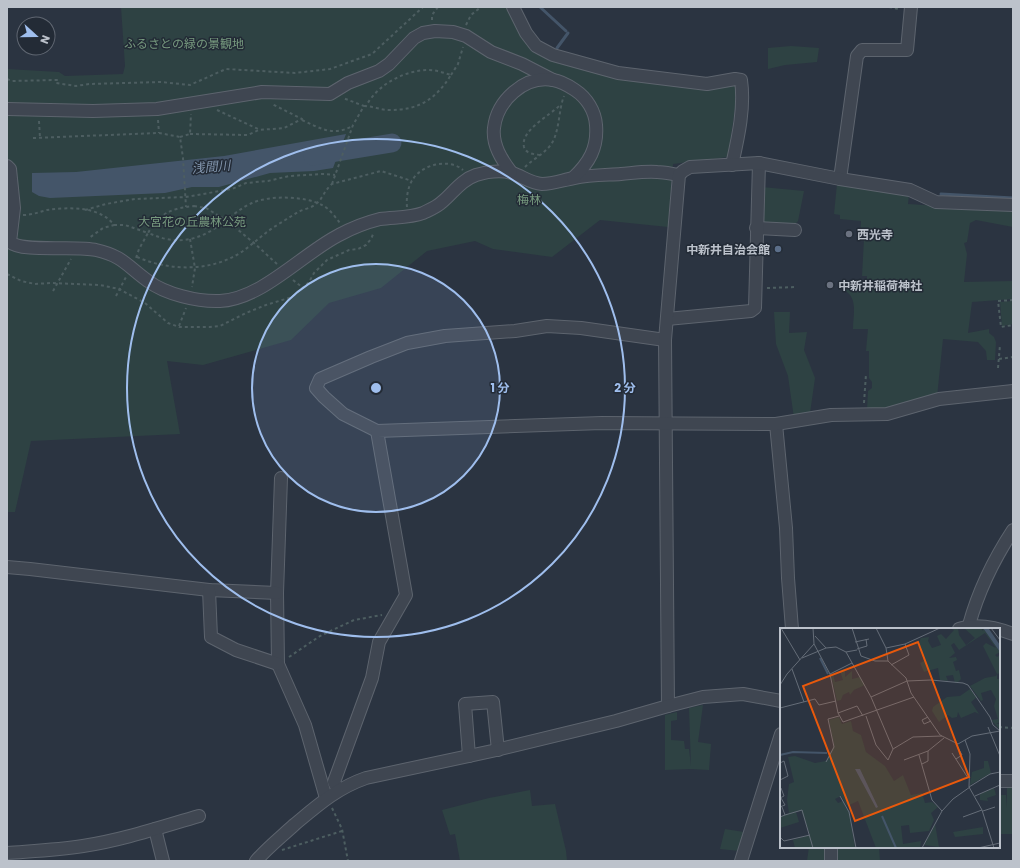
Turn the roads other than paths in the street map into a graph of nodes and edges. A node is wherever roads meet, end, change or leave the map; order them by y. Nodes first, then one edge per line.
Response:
1 (513, 7) edge
2 (911, 7) edge
3 (553, 80) junction
4 (7, 109) edge
5 (759, 163) junction
6 (732, 165) junction
7 (7, 166) edge
8 (514, 174) junction
9 (679, 175) junction
10 (573, 178) junction
11 (840, 179) junction
12 (1013, 205) edge
13 (756, 228) junction
14 (795, 230) dead end
15 (667, 319) junction
16 (665, 340) junction
17 (1013, 391) edge
18 (666, 423) junction
19 (776, 424) junction
20 (377, 431) junction
21 (281, 478) dead end
22 (1013, 530) edge
23 (1008, 550) edge
24 (7, 568) edge
25 (209, 590) junction
26 (277, 592) junction
27 (964, 627) edge
28 (792, 628) edge
29 (982, 628) edge
30 (1000, 629) edge
31 (1013, 634) edge
32 (278, 664) junction
33 (780, 701) edge
34 (668, 706) junction
35 (780, 737) edge
36 (498, 750) junction
37 (469, 756) junction
38 (1000, 781) edge
39 (1013, 781) edge
40 (338, 790) junction
41 (326, 798) junction
42 (199, 816) dead end
43 (155, 829) junction
44 (831, 848) edge
45 (7, 853) edge
46 (163, 861) edge
47 (256, 861) edge
48 (741, 861) edge
49 (831, 861) edge

1 - 6 street
2 - 11 street
3 - 4 street
3 - 8 street
3 - 10 street
5 - 6 street
5 - 11 street
5 - 13 street
6 - 9 street
7 - 8 street
8 - 10 street
9 - 10 street
9 - 15 street
11 - 12 street
13 - 14 street
13 - 15 street
15 - 16 street
16 - 18 street
16 - 20 street
17 - 19 street
18 - 19 street
18 - 20 street
18 - 34 street
19 - 28 street
20 - 40 street
21 - 26 street
22 - 23 street
23 - 27 street
24 - 25 street
25 - 26 street
25 - 32 street
26 - 32 street
27 - 29 street
30 - 31 street
32 - 41 street
33 - 34 street
34 - 36 street
35 - 48 street
36 - 37 street
36 - 37 street
37 - 40 street
38 - 39 street
40 - 41 street
41 - 47 street
42 - 43 street
43 - 45 street
43 - 46 street
44 - 49 street

